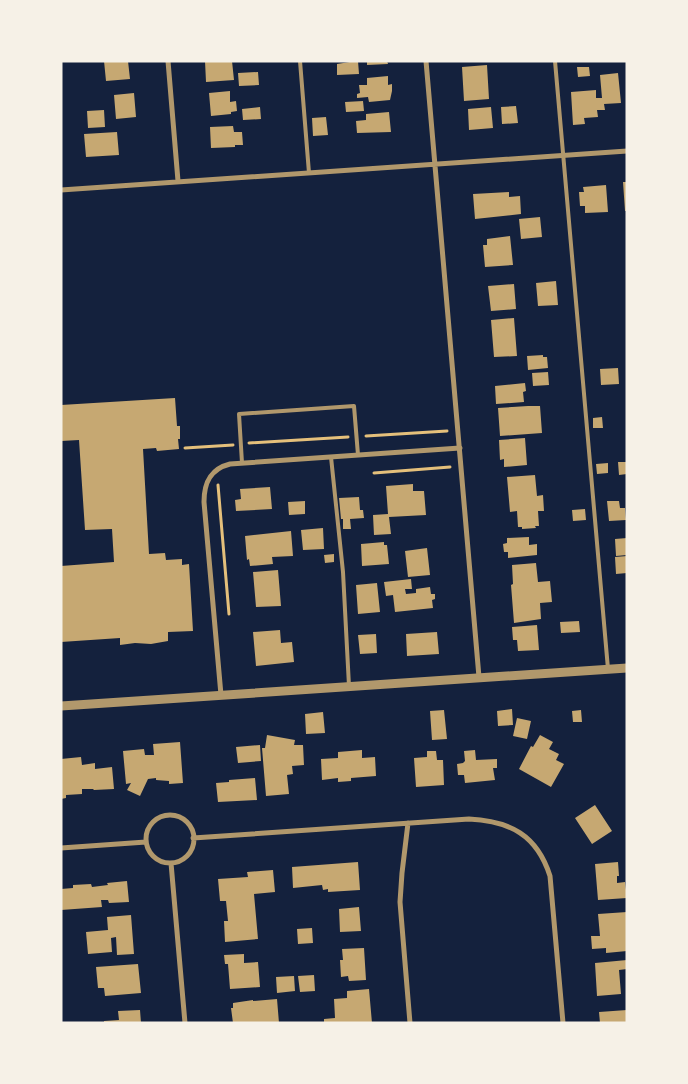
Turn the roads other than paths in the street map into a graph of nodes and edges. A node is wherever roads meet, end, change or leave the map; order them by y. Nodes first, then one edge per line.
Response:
1 (168, 61) edge
2 (300, 61) edge
3 (426, 61) edge
4 (556, 61) edge
5 (627, 151) edge
6 (564, 155) junction
7 (434, 164) junction
8 (309, 172) junction
9 (178, 181) junction
10 (61, 190) edge
11 (460, 448) junction
12 (358, 455) junction
13 (331, 457) junction
14 (242, 463) junction
15 (627, 668) edge
16 (608, 669) junction
17 (479, 678) junction
18 (349, 687) junction
19 (221, 695) junction
20 (61, 706) edge
21 (408, 823) junction
22 (193, 838) junction
23 (146, 842) junction
24 (61, 848) edge
25 (171, 863) junction
26 (185, 1023) edge
27 (410, 1023) edge
28 (563, 1023) edge

1 - 9 street
2 - 8 lane
3 - 7 street
4 - 6 lane
5 - 6 street
6 - 7 street
6 - 16 lane
7 - 8 street
7 - 11 street
8 - 9 street
9 - 10 street
11 - 12 street
11 - 17 street
12 - 13 street
12 - 14 lane
13 - 14 street
13 - 18 lane
14 - 19 street
15 - 16 street
16 - 17 street
17 - 18 street
18 - 19 street
19 - 20 street
21 - 22 street
21 - 27 street
21 - 28 street
22 - 23 street
22 - 25 street
23 - 24 street
23 - 25 street
25 - 26 street

